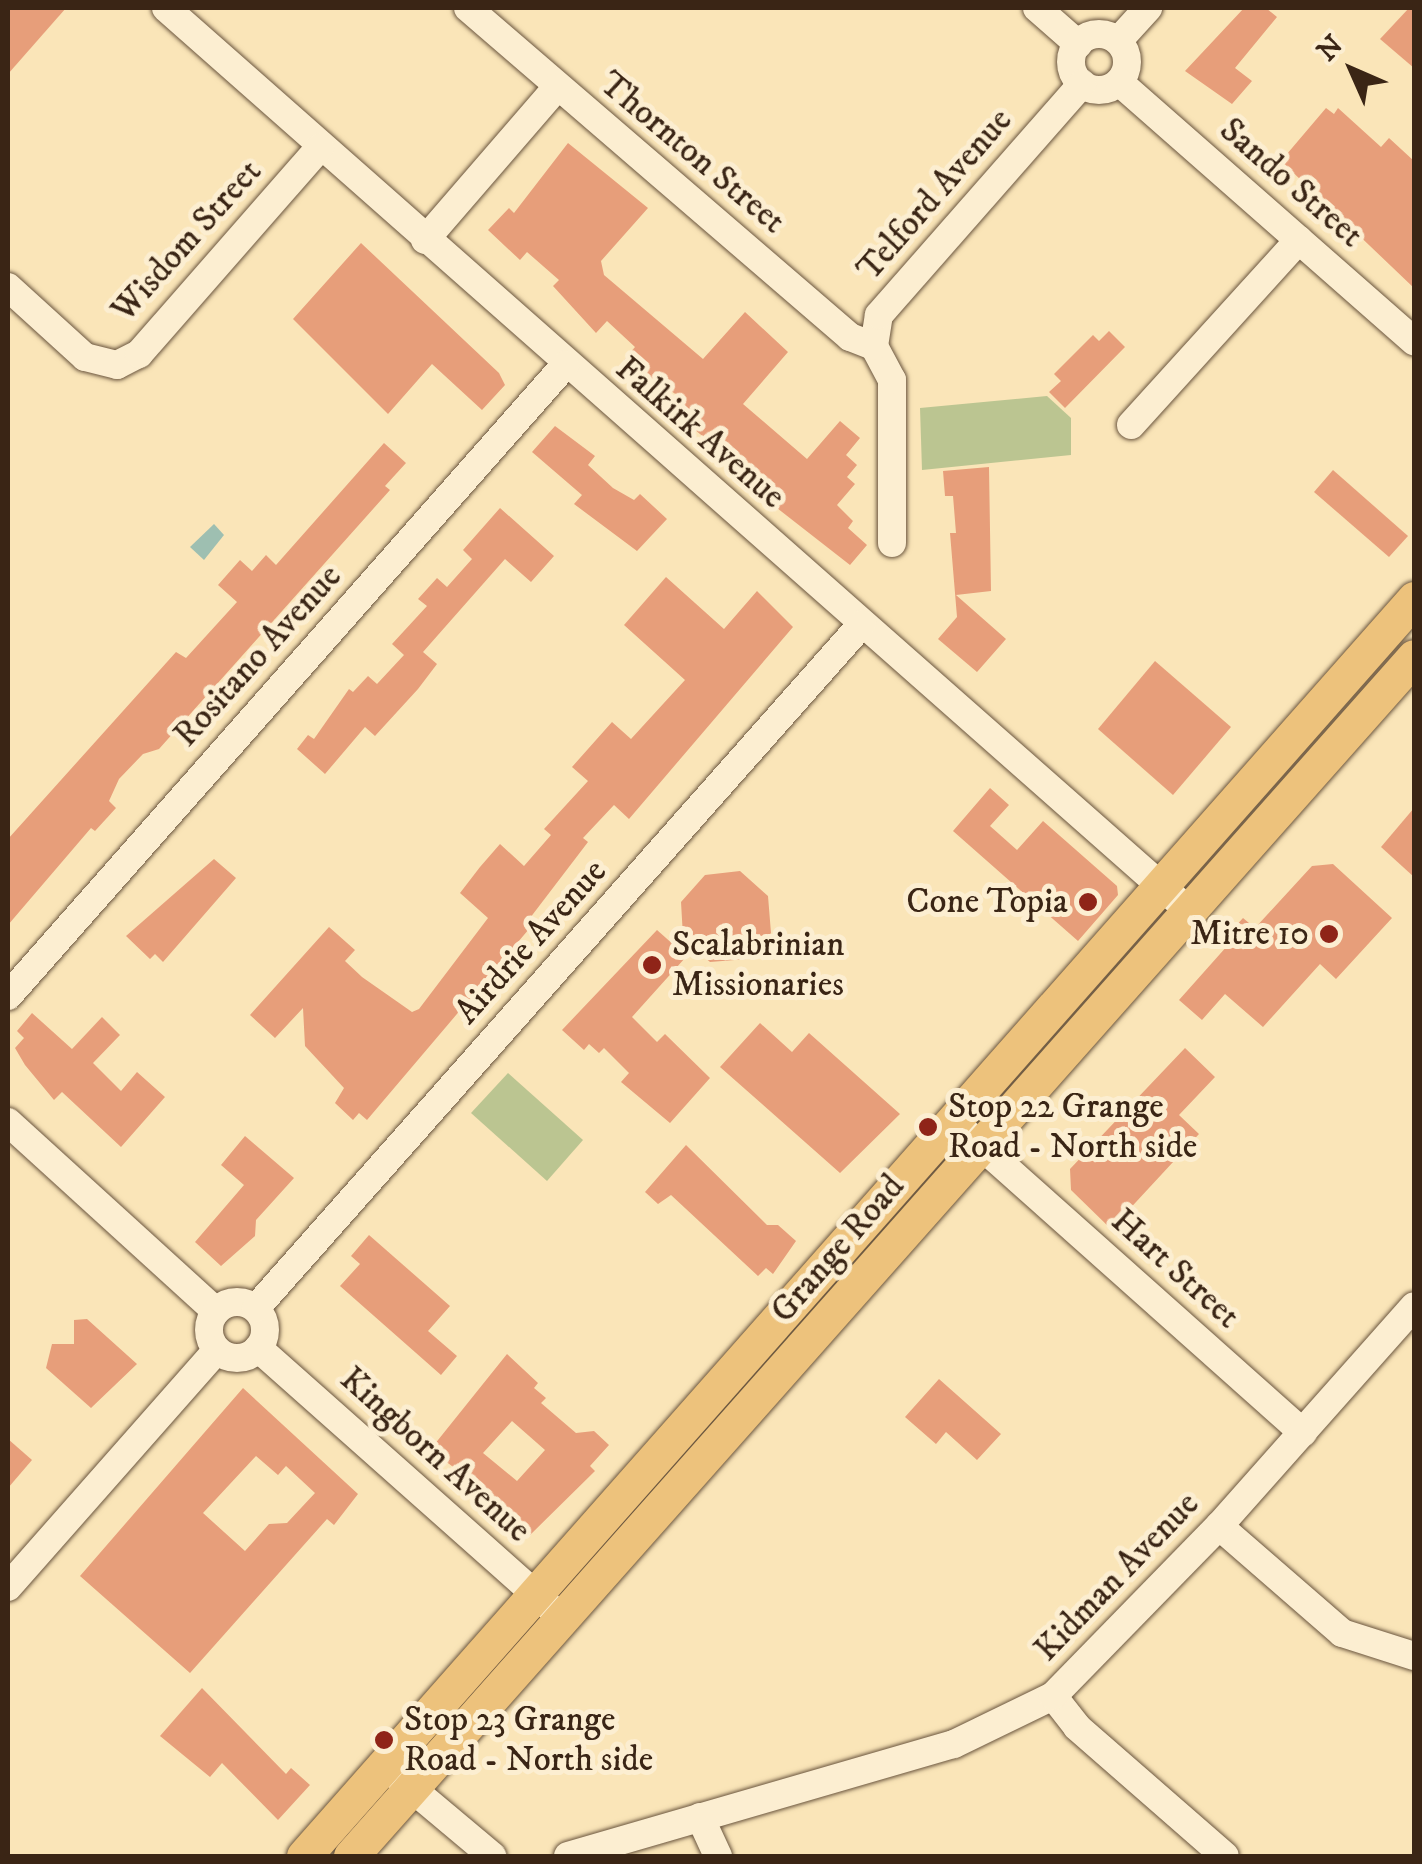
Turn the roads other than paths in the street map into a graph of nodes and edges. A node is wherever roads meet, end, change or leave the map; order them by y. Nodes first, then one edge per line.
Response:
1 (166, 8) edge
2 (468, 8) edge
3 (1037, 8) edge
4 (1148, 8) edge
5 (1118, 41) junction
6 (1078, 44) junction
7 (1118, 82) junction
8 (1082, 84) junction
9 (557, 87) junction
10 (320, 147) junction
11 (425, 240) junction
12 (1300, 240) junction
13 (8, 287) edge
14 (1414, 342) edge
15 (874, 346) junction
16 (565, 365) junction
17 (1131, 425) dead end
18 (892, 543) dead end
19 (1408, 618) edge
20 (862, 624) junction
21 (1414, 656) edge
22 (1160, 885) junction
23 (1189, 911) junction
24 (8, 996) edge
25 (952, 1120) junction
26 (8, 1122) edge
27 (980, 1146) junction
28 (1414, 1306) edge
29 (256, 1308) junction
30 (216, 1311) junction
31 (258, 1348) junction
32 (217, 1350) junction
33 (1303, 1433) junction
34 (1219, 1526) junction
35 (8, 1587) edge
36 (537, 1594) junction
37 (563, 1618) junction
38 (1414, 1656) edge
39 (1053, 1696) junction
40 (398, 1777) junction
41 (700, 1817) junction
42 (304, 1856) edge
43 (351, 1856) edge
44 (492, 1856) edge
45 (568, 1856) edge
46 (718, 1856) edge
47 (1224, 1856) edge

1 - 10 street, Falkirk Avenue
2 - 9 street, Thornton Street
3 - 6 street
4 - 5 street
5 - 6 street
5 - 7 street
6 - 8 street
7 - 8 street
7 - 12 street, Sando Street
8 - 15 street, Telford Avenue
9 - 11 street
9 - 15 street, Thornton Street
10 - 11 street, Falkirk Avenue
10 - 13 street, Wisdom Street
11 - 16 street, Falkirk Avenue
12 - 14 street, Sando Street
12 - 17 street
15 - 18 street
16 - 20 street, Falkirk Avenue
16 - 24 street, Rositano Avenue
19 - 22 main road, Grange Road
20 - 22 street, Falkirk Avenue
20 - 29 street, Airdrie Avenue
21 - 23 main road, Grange Road
22 - 23 street, Falkirk Avenue
22 - 25 main road, Grange Road
23 - 27 main road, Grange Road
25 - 27 street, Hart Street
25 - 36 main road, Grange Road
26 - 30 street
27 - 33 street, Hart Street
27 - 37 main road, Grange Road
28 - 33 street, Kidman Avenue
29 - 30 street
29 - 31 street
30 - 32 street
31 - 32 street
31 - 36 street, Kingborn Avenue
32 - 35 street
33 - 34 street, Kidman Avenue
34 - 38 street
34 - 39 street, Kidman Avenue
36 - 37 street, Kingborn Avenue
36 - 40 main road, Grange Road
37 - 40 main road, Grange Road
39 - 41 street, Kidman Avenue
39 - 47 street
40 - 42 main road, Grange Road
40 - 43 main road, Grange Road
40 - 44 street
41 - 45 street, Kidman Avenue
41 - 46 street

